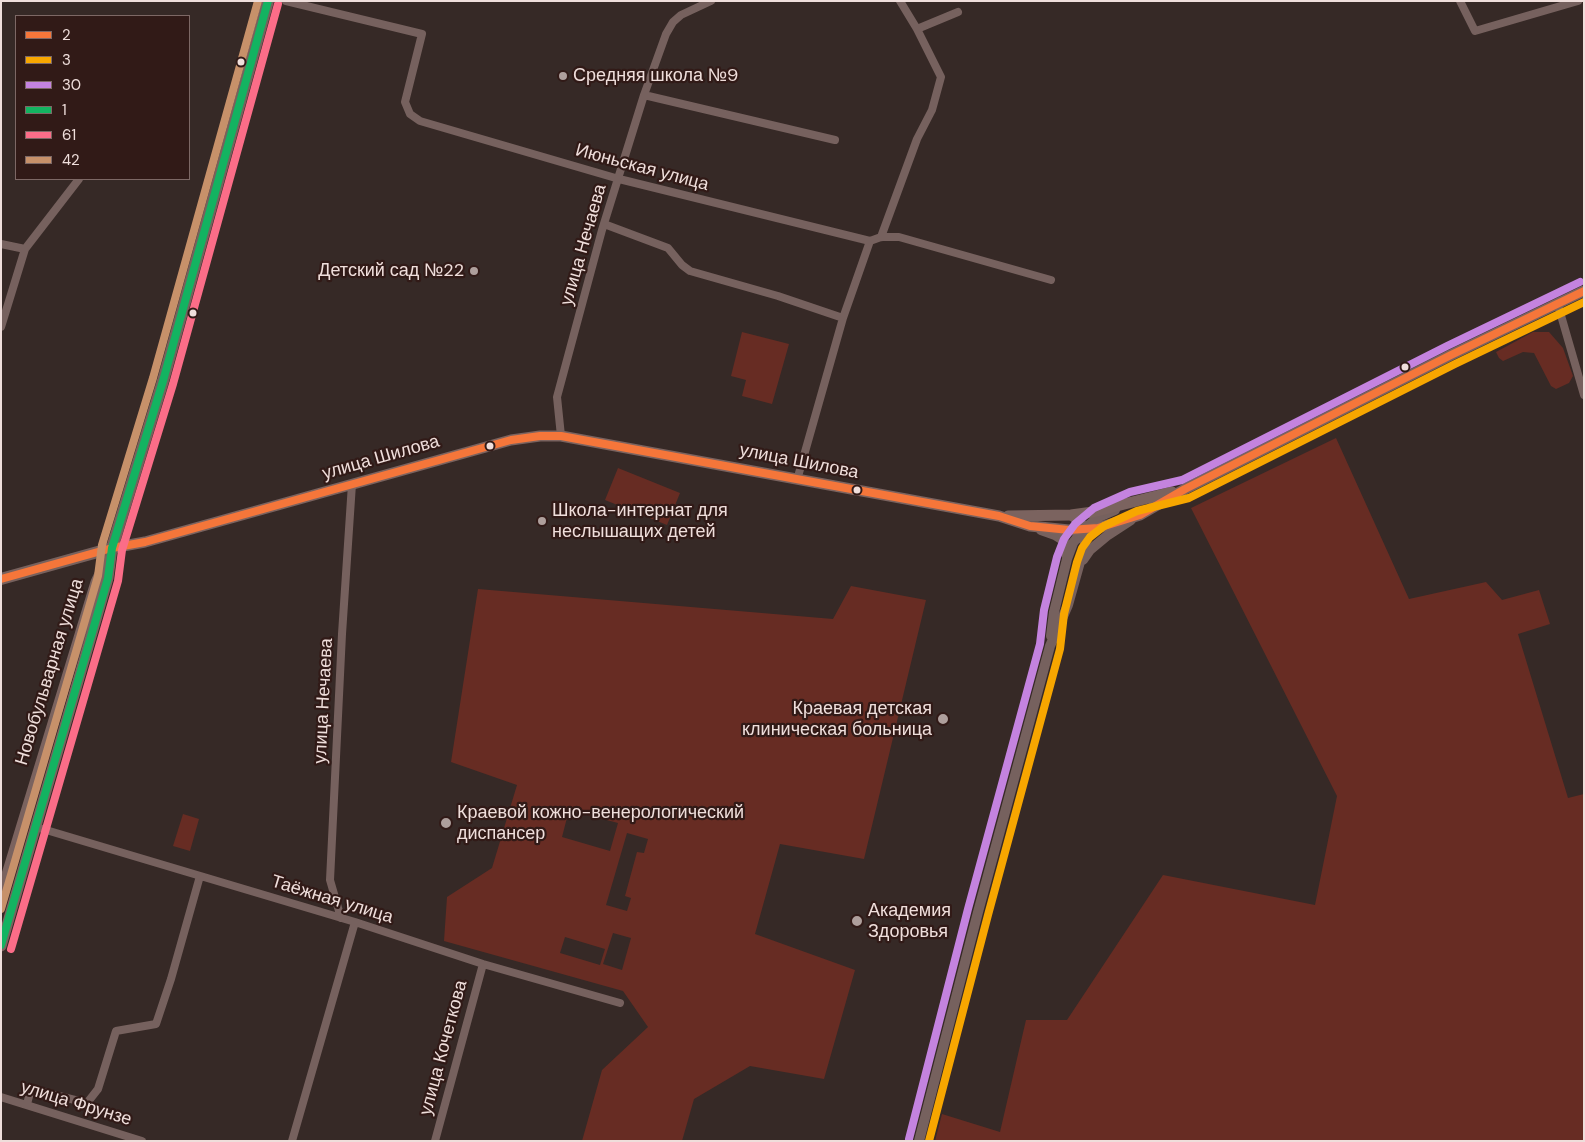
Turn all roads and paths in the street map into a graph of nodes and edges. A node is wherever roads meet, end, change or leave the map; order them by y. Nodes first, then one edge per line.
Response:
1 (268, 1) edge
2 (286, 1) edge
3 (711, 1) edge
4 (900, 1) edge
5 (1460, 1) edge
6 (1578, 1) edge
7 (958, 12) dead end
8 (917, 29) junction
9 (644, 94) junction
10 (835, 140) dead end
11 (618, 179) junction
12 (77, 180) edge
13 (604, 224) junction
14 (881, 237) junction
15 (870, 241) junction
16 (1, 244) edge
17 (25, 249) junction
18 (1051, 280) dead end
19 (1584, 291) edge
20 (1558, 304) junction
21 (843, 318) junction
22 (1, 327) edge
23 (1584, 395) edge
24 (561, 436) junction
25 (797, 480) junction
26 (352, 484) junction
27 (1185, 489) junction
28 (1134, 501) junction
29 (1071, 514) junction
30 (1140, 515) junction
31 (999, 516) junction
32 (1030, 526) junction
33 (1083, 530) junction
34 (112, 548) junction
35 (1067, 559) junction
36 (1079, 567) junction
37 (1, 579) edge
38 (1050, 646) junction
39 (36, 827) junction
40 (200, 876) junction
41 (1, 894) edge
42 (341, 918) junction
43 (355, 922) junction
44 (1, 946) edge
45 (483, 964) junction
46 (620, 1003) dead end
47 (1, 1097) edge
48 (27, 1104) junction
49 (142, 1141) edge
50 (292, 1141) edge
51 (435, 1141) edge
52 (919, 1141) edge

1 - 34 main road, Новобульварная улица
2 - 11 street, Июньская улица
3 - 9 street, улица Нечаева
4 - 8 street
5 - 6 street
7 - 8 street
8 - 14 street
9 - 10 street
9 - 11 street, улица Нечаева
11 - 13 street, улица Нечаева
11 - 15 street, Июньская улица
12 - 17 street
13 - 21 street
13 - 24 street, улица Нечаева
14 - 15 street
14 - 18 street
15 - 21 street
16 - 17 street
17 - 22 street
19 - 20 main road, улица Шилова
20 - 23 street
20 - 27 main road, улица Шилова
21 - 25 street
24 - 25 main road, улица Шилова
24 - 26 main road, улица Шилова
25 - 31 main road, улица Шилова
26 - 34 main road, улица Шилова
26 - 42 street, улица Нечаева
27 - 28 main road
27 - 30 main road, улица Шилова
28 - 29 main road
28 - 33 street
29 - 31 main road
29 - 33 street
30 - 33 main road, улица Шилова
30 - 36 street
31 - 32 main road, улица Шилова
32 - 33 main road, улица Шилова
32 - 35 street
33 - 35 street
33 - 36 street
34 - 37 main road, улица Шилова
34 - 39 main road, Новобульварная улица
34 - 41 main road, Новобульварная улица
35 - 38 street
36 - 38 street
38 - 52 street
39 - 40 street, Таёжная улица
39 - 44 main road, Новобульварная улица
40 - 42 street, Таёжная улица
40 - 48 street
42 - 43 street, Таёжная улица
43 - 45 street, Таёжная улица
43 - 50 street
45 - 46 street, Таёжная улица
45 - 51 street, улица Кочеткова
47 - 48 street, улица Фрунзе
48 - 49 street, улица Фрунзе

